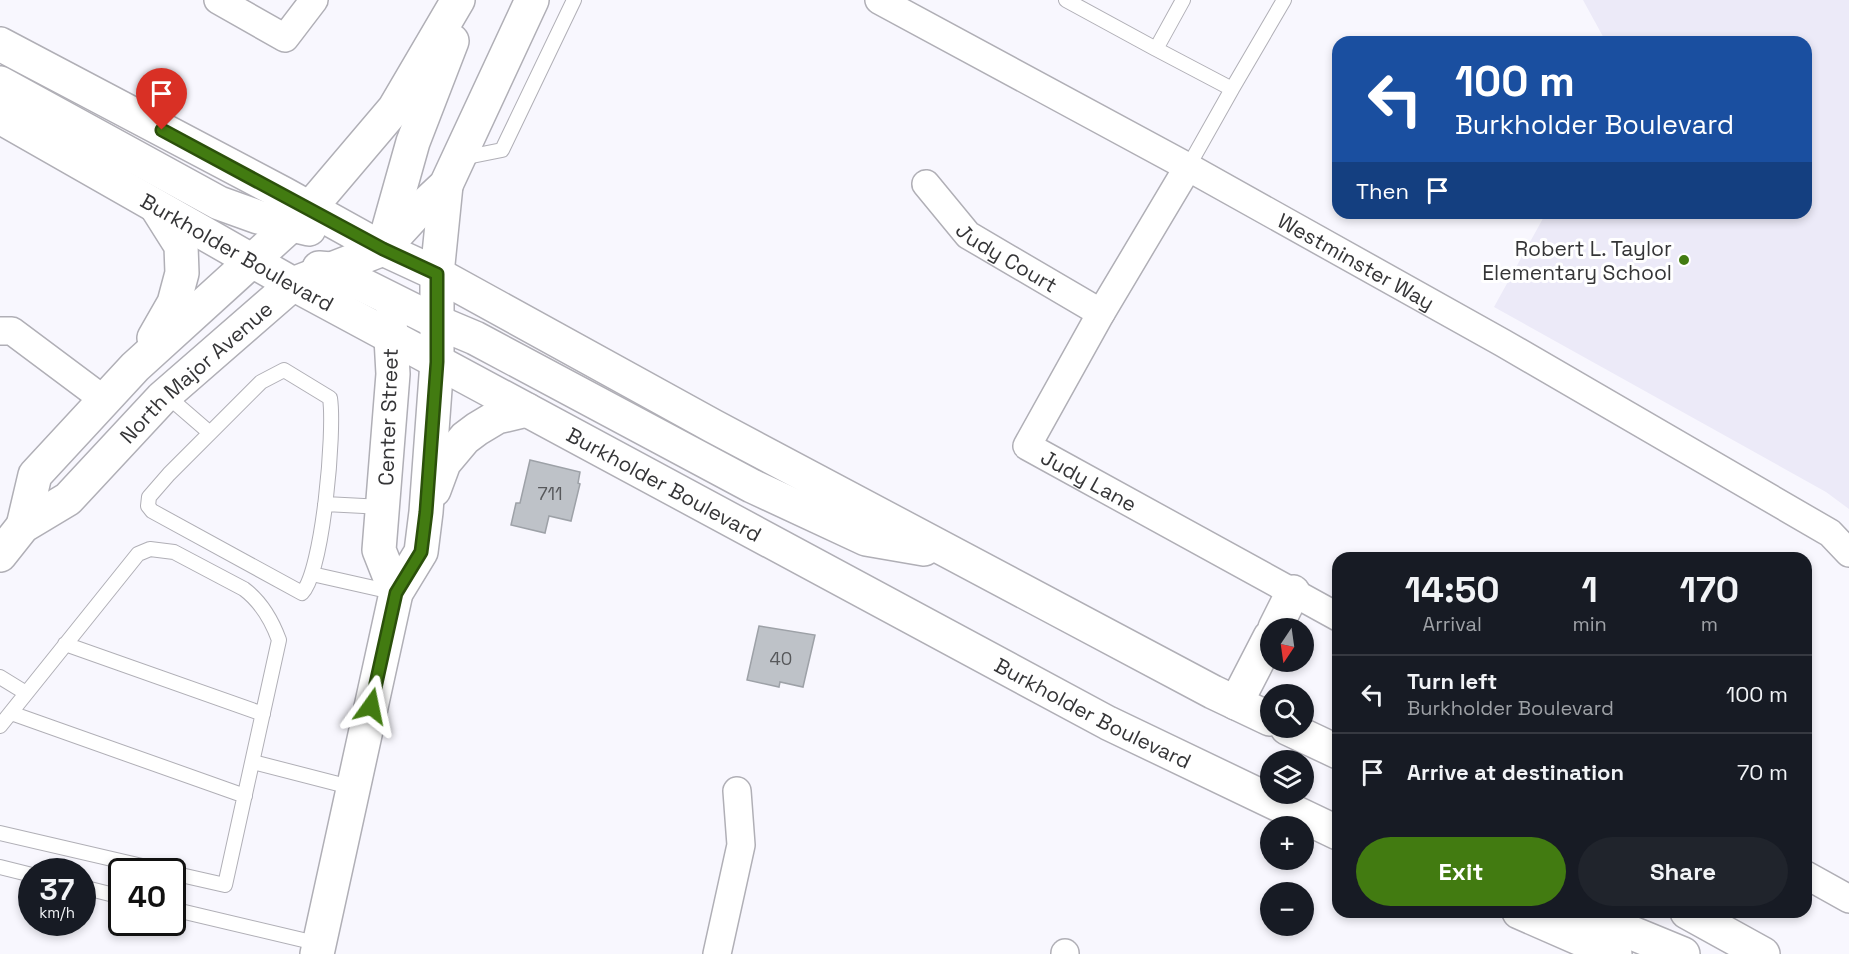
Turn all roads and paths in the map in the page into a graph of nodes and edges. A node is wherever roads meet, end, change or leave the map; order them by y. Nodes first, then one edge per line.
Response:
1 (218, 0) edge
2 (314, 0) edge
3 (458, 0) edge
4 (468, 0) edge
5 (532, 0) edge
6 (574, 0) edge
7 (879, 0) edge
8 (1066, 0) edge
9 (1184, 0) edge
10 (1284, 0) edge
11 (0, 44) edge
12 (1156, 49) junction
13 (0, 83) edge
14 (1232, 89) junction
15 (0, 117) edge
16 (1188, 167) junction
17 (451, 172) junction
18 (926, 184) dead end
19 (156, 206) junction
20 (301, 217) junction
21 (383, 249) junction
22 (252, 262) junction
23 (331, 269) junction
24 (437, 274) junction
25 (293, 284) junction
26 (388, 296) junction
27 (1101, 313) junction
28 (437, 322) junction
29 (0, 331) edge
30 (391, 338) junction
31 (144, 358) junction
32 (437, 362) junction
33 (166, 395) junction
34 (104, 399) junction
35 (526, 410) junction
36 (210, 433) junction
37 (325, 504) junction
38 (383, 507) junction
39 (426, 512) junction
40 (23, 526) junction
41 (1849, 553) edge
42 (953, 554) junction
43 (0, 555) edge
44 (312, 574) junction
45 (1293, 592) junction
46 (396, 593) junction
47 (1332, 614) edge
48 (1280, 618) edge
49 (65, 644) junction
50 (1260, 656) edge
51 (0, 677) edge
52 (26, 693) junction
53 (1236, 703) junction
54 (10, 713) junction
55 (263, 714) junction
56 (1260, 714) edge
57 (0, 726) edge
58 (1308, 738) edge
59 (1332, 749) edge
60 (253, 762) junction
61 (354, 788) junction
62 (737, 791) dead end
63 (245, 796) junction
64 (1332, 830) edge
65 (0, 833) edge
66 (108, 858) edge
67 (0, 867) edge
68 (18, 872) edge
69 (186, 876) edge
70 (1812, 878) edge
71 (1849, 899) edge
72 (186, 913) edge
73 (1533, 918) edge
74 (1596, 918) edge
75 (1698, 918) edge
76 (319, 949) edge
77 (717, 954) edge
78 (1615, 954) edge
79 (1683, 954) edge
80 (1763, 954) edge

1 - 2 street
3 - 20 main road, North Major Avenue
4 - 21 main road, Center Street
5 - 17 main road, North Major Avenue
6 - 17 lane
7 - 16 street, Westminster Way
8 - 12 lane
9 - 12 lane
10 - 14 lane
11 - 20 main road
12 - 14 lane
13 - 20 main road
14 - 16 lane
15 - 19 main road, Burkholder Boulevard
16 - 27 street, Judy Lane
16 - 41 street, Westminster Way
17 - 21 main road, North Major Avenue
17 - 24 main road, Center Street
18 - 27 street, Judy Court
19 - 22 main road, Burkholder Boulevard
19 - 31 main road
20 - 21 main road
20 - 22 main road, North Major Avenue
21 - 23 main road, North Major Avenue
21 - 24 main road
21 - 26 main road, Center Street
22 - 23 main road
22 - 25 main road, Burkholder Boulevard
22 - 31 main road, North Major Avenue
23 - 25 main road, North Major Avenue
23 - 26 main road
24 - 28 main road, Center Street
24 - 42 main road
25 - 30 main road, Burkholder Boulevard
25 - 33 main road, North Major Avenue
26 - 28 main road
26 - 30 main road, Center Street
27 - 45 street, Judy Lane
28 - 32 main road, Center Street
28 - 42 main road
29 - 34 street
30 - 32 main road, Burkholder Boulevard
30 - 38 main road, Center Street
31 - 34 main road, North Major Avenue
32 - 35 main road, Burkholder Boulevard
32 - 39 main road, Center Street
33 - 36 lane
33 - 40 main road, North Major Avenue
34 - 40 main road, North Major Avenue
35 - 39 main road
35 - 64 main road, Burkholder Boulevard
36 - 37 lane
36 - 44 lane
37 - 38 lane
37 - 44 lane
38 - 46 main road, Center Street
39 - 46 main road, Center Street
40 - 43 main road, North Major Avenue
42 - 53 main road
44 - 46 lane
45 - 47 street, Judy Lane
45 - 48 main road
46 - 61 main road, Center Street
49 - 52 lane
49 - 55 lane
49 - 55 lane
50 - 53 main road
51 - 52 lane
52 - 54 lane
53 - 56 main road
54 - 57 lane
54 - 63 lane
55 - 60 lane
58 - 59 main road
60 - 61 lane
60 - 63 lane
61 - 76 main road, Center Street
62 - 77 street
63 - 69 lane
65 - 66 lane
67 - 68 lane
70 - 71 street
72 - 76 lane
73 - 78 main road
74 - 79 main road
75 - 80 main road

